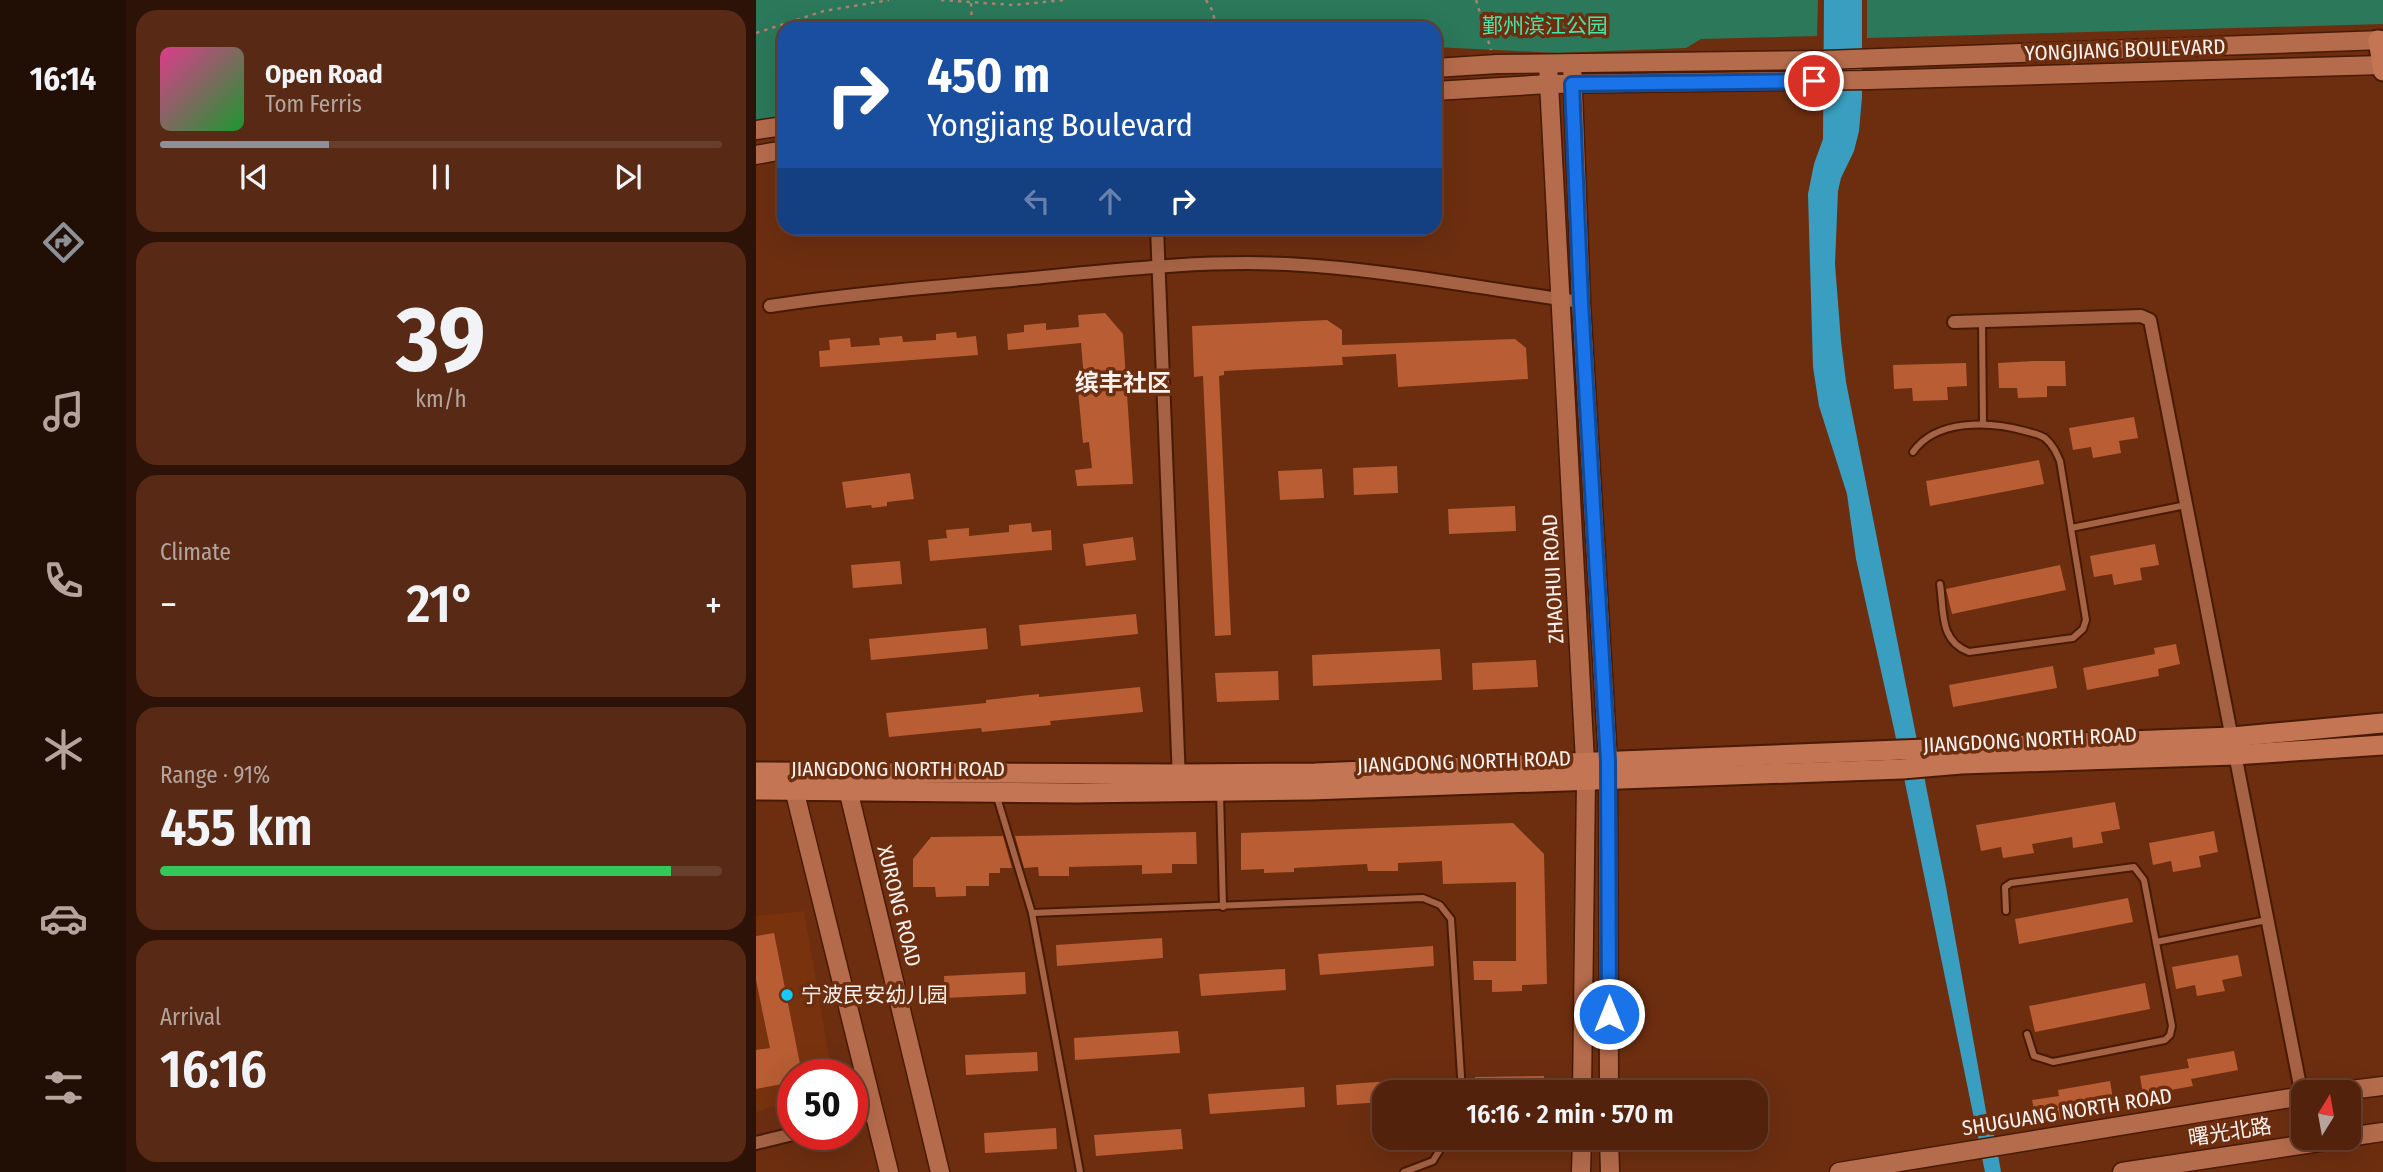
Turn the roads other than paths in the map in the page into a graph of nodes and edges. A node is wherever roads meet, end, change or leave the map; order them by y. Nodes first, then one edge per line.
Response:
1 (2381, 40) edge
2 (1548, 64) junction
3 (1572, 64) junction
4 (2383, 67) edge
5 (1442, 68) edge
6 (1549, 84) junction
7 (1572, 84) junction
8 (1442, 91) edge
9 (777, 127) edge
10 (756, 130) edge
11 (777, 151) edge
12 (756, 155) edge
13 (1157, 235) edge
14 (1158, 266) junction
15 (1561, 299) junction
16 (1581, 302) junction
17 (770, 306) dead end
18 (1982, 321) junction
19 (1954, 322) dead end
20 (1983, 424) junction
21 (1913, 453) dead end
22 (2186, 505) junction
23 (2071, 528) junction
24 (1940, 583) dead end
25 (2383, 723) edge
26 (2383, 745) edge
27 (2233, 746) junction
28 (1949, 757) junction
29 (1586, 771) junction
30 (1608, 771) junction
31 (756, 772) edge
32 (846, 781) junction
33 (792, 782) junction
34 (1179, 783) junction
35 (756, 790) edge
36 (1220, 790) junction
37 (995, 792) junction
38 (1223, 907) junction
39 (2006, 911) dead end
40 (1032, 913) junction
41 (2267, 920) junction
42 (2156, 942) junction
43 (2027, 1034) dead end
44 (1461, 1080) edge
45 (1582, 1080) edge
46 (1609, 1080) edge
47 (2299, 1080) edge
48 (2383, 1086) edge
49 (2361, 1089) edge
50 (2291, 1098) edge
51 (874, 1113) junction
52 (868, 1115) edge
53 (2383, 1132) edge
54 (2361, 1135) edge
55 (777, 1137) edge
56 (756, 1143) edge
57 (2291, 1146) edge
58 (1440, 1150) edge
59 (1582, 1150) edge
60 (1609, 1150) edge
61 (889, 1172) edge
62 (940, 1172) edge
63 (1080, 1172) edge
64 (1404, 1172) edge
65 (1581, 1172) edge
66 (1609, 1172) edge
67 (1839, 1172) edge
68 (2122, 1172) edge

1 - 3 main road, YONGJIANG BOULEVARD
1 - 4 main road
2 - 3 main road
2 - 5 main road
2 - 6 main road, ZHAOHUI ROAD
3 - 7 main road, ZHAOHUI ROAD
4 - 7 main road, YONGJIANG BOULEVARD
6 - 7 main road
6 - 8 main road
6 - 15 main road, ZHAOHUI ROAD
7 - 16 main road, ZHAOHUI ROAD
9 - 10 main road
11 - 12 main road
13 - 14 street
14 - 15 street
14 - 17 street
14 - 34 street
15 - 16 street
15 - 29 main road, ZHAOHUI ROAD
16 - 30 main road, ZHAOHUI ROAD
18 - 19 street
18 - 20 lane
18 - 22 street
20 - 21 lane
20 - 23 lane
22 - 23 lane
22 - 27 street
23 - 24 lane
25 - 27 main road, JIANGDONG NORTH ROAD
26 - 27 main road, JIANGDONG NORTH ROAD
27 - 28 main road, JIANGDONG NORTH ROAD
27 - 41 street
28 - 30 main road, JIANGDONG NORTH ROAD
28 - 30 main road, JIANGDONG NORTH ROAD
29 - 30 main road, JIANGDONG NORTH ROAD
29 - 34 main road, JIANGDONG NORTH ROAD
29 - 36 main road, JIANGDONG NORTH ROAD
29 - 45 main road, ZHAOHUI ROAD
30 - 46 main road, ZHAOHUI ROAD
31 - 33 main road, JIANGDONG NORTH ROAD
32 - 33 main road, JIANGDONG NORTH ROAD
32 - 34 main road, JIANGDONG NORTH ROAD
32 - 37 main road, JIANGDONG NORTH ROAD
32 - 62 main road, XURONG ROAD
33 - 35 main road, JIANGDONG NORTH ROAD
33 - 51 main road
34 - 36 main road, JIANGDONG NORTH ROAD
34 - 37 main road, JIANGDONG NORTH ROAD
36 - 38 lane
37 - 40 lane
38 - 40 lane
38 - 44 lane
39 - 42 lane
40 - 63 lane
41 - 42 lane
41 - 47 street
42 - 43 lane
48 - 49 main road
50 - 67 main road, SHUGUANG NORTH ROAD
51 - 52 street
51 - 61 main road
53 - 54 main road, 曙光北路
55 - 56 street
57 - 68 main road, 曙光北路
58 - 64 lane
59 - 65 main road
60 - 66 main road

